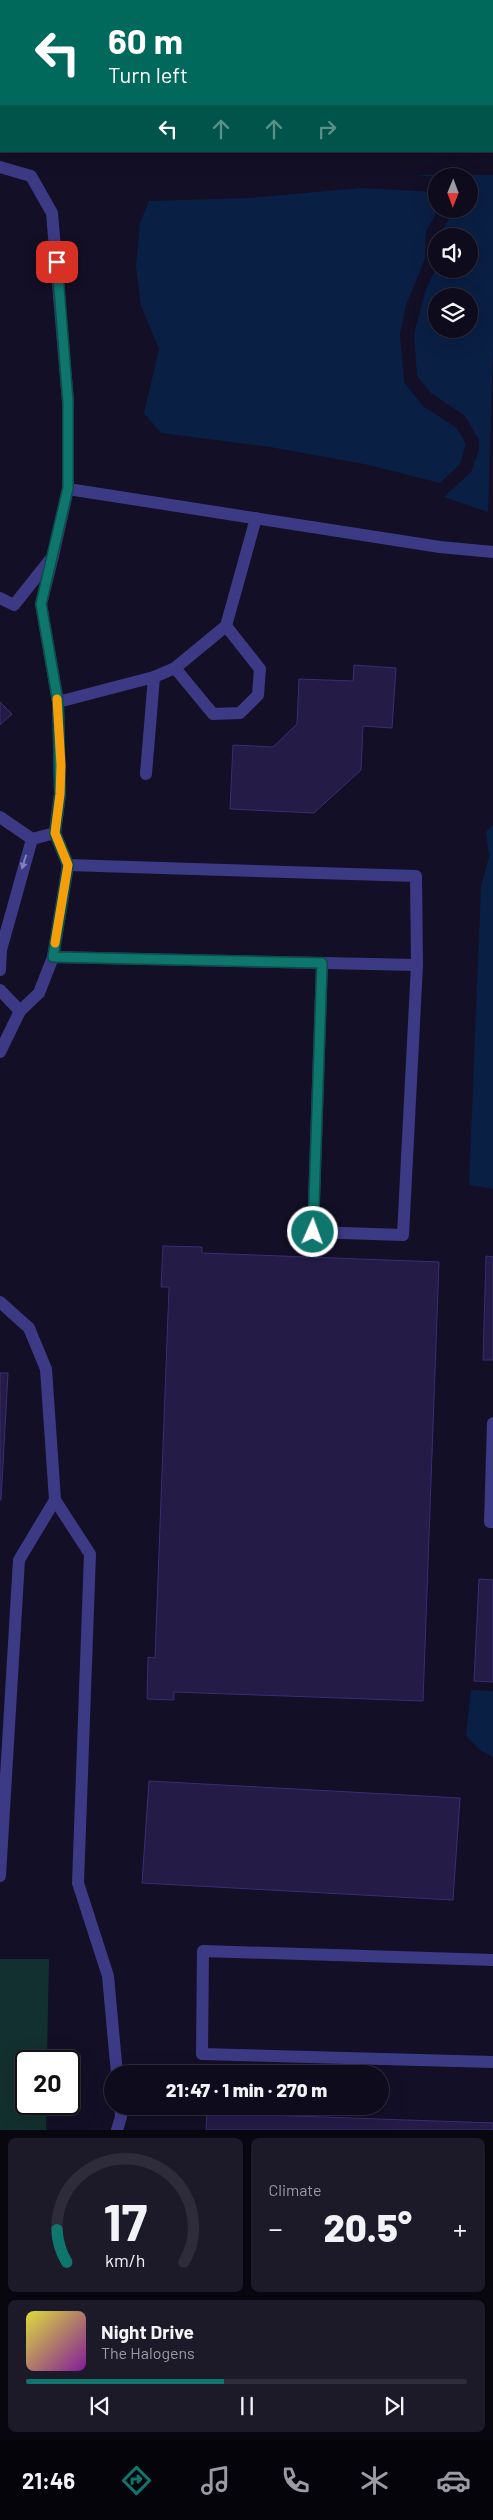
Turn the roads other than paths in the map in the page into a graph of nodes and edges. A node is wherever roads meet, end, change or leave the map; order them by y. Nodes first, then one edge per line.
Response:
1 (0, 167) edge
2 (68, 488) junction
3 (256, 518) junction
4 (493, 552) edge
5 (54, 556) junction
6 (0, 598) edge
7 (226, 626) junction
8 (176, 668) junction
9 (154, 677) junction
10 (58, 702) junction
11 (146, 774) dead end
12 (0, 817) edge
13 (55, 833) junction
14 (32, 839) junction
15 (68, 865) junction
16 (53, 957) junction
17 (322, 963) junction
18 (417, 965) junction
19 (0, 970) edge
20 (0, 990) edge
21 (20, 1011) junction
22 (5, 1030) edge
23 (0, 1052) edge
24 (0, 1302) edge
25 (493, 1423) edge
26 (55, 1500) junction
27 (493, 1522) edge
28 (0, 1876) edge
29 (493, 1960) edge
30 (493, 2062) edge
31 (116, 2065) edge
32 (121, 2115) edge
33 (117, 2130) edge

1 - 2 lane
2 - 3 lane
2 - 5 lane
3 - 4 lane
3 - 7 lane
5 - 6 lane
5 - 10 lane
7 - 8 lane
7 - 8 lane
8 - 9 lane
9 - 10 lane
9 - 11 lane
10 - 13 lane
12 - 14 lane
13 - 14 lane
13 - 15 lane
14 -> 19 lane
15 - 16 lane
15 - 18 lane
16 - 17 lane
16 - 21 lane
17 - 18 lane
17 - 18 lane
20 - 21 lane
21 - 22 lane
22 - 23 lane
24 - 26 lane
25 - 27 lane
26 - 28 lane
26 - 31 lane
29 - 30 lane
32 - 33 lane

